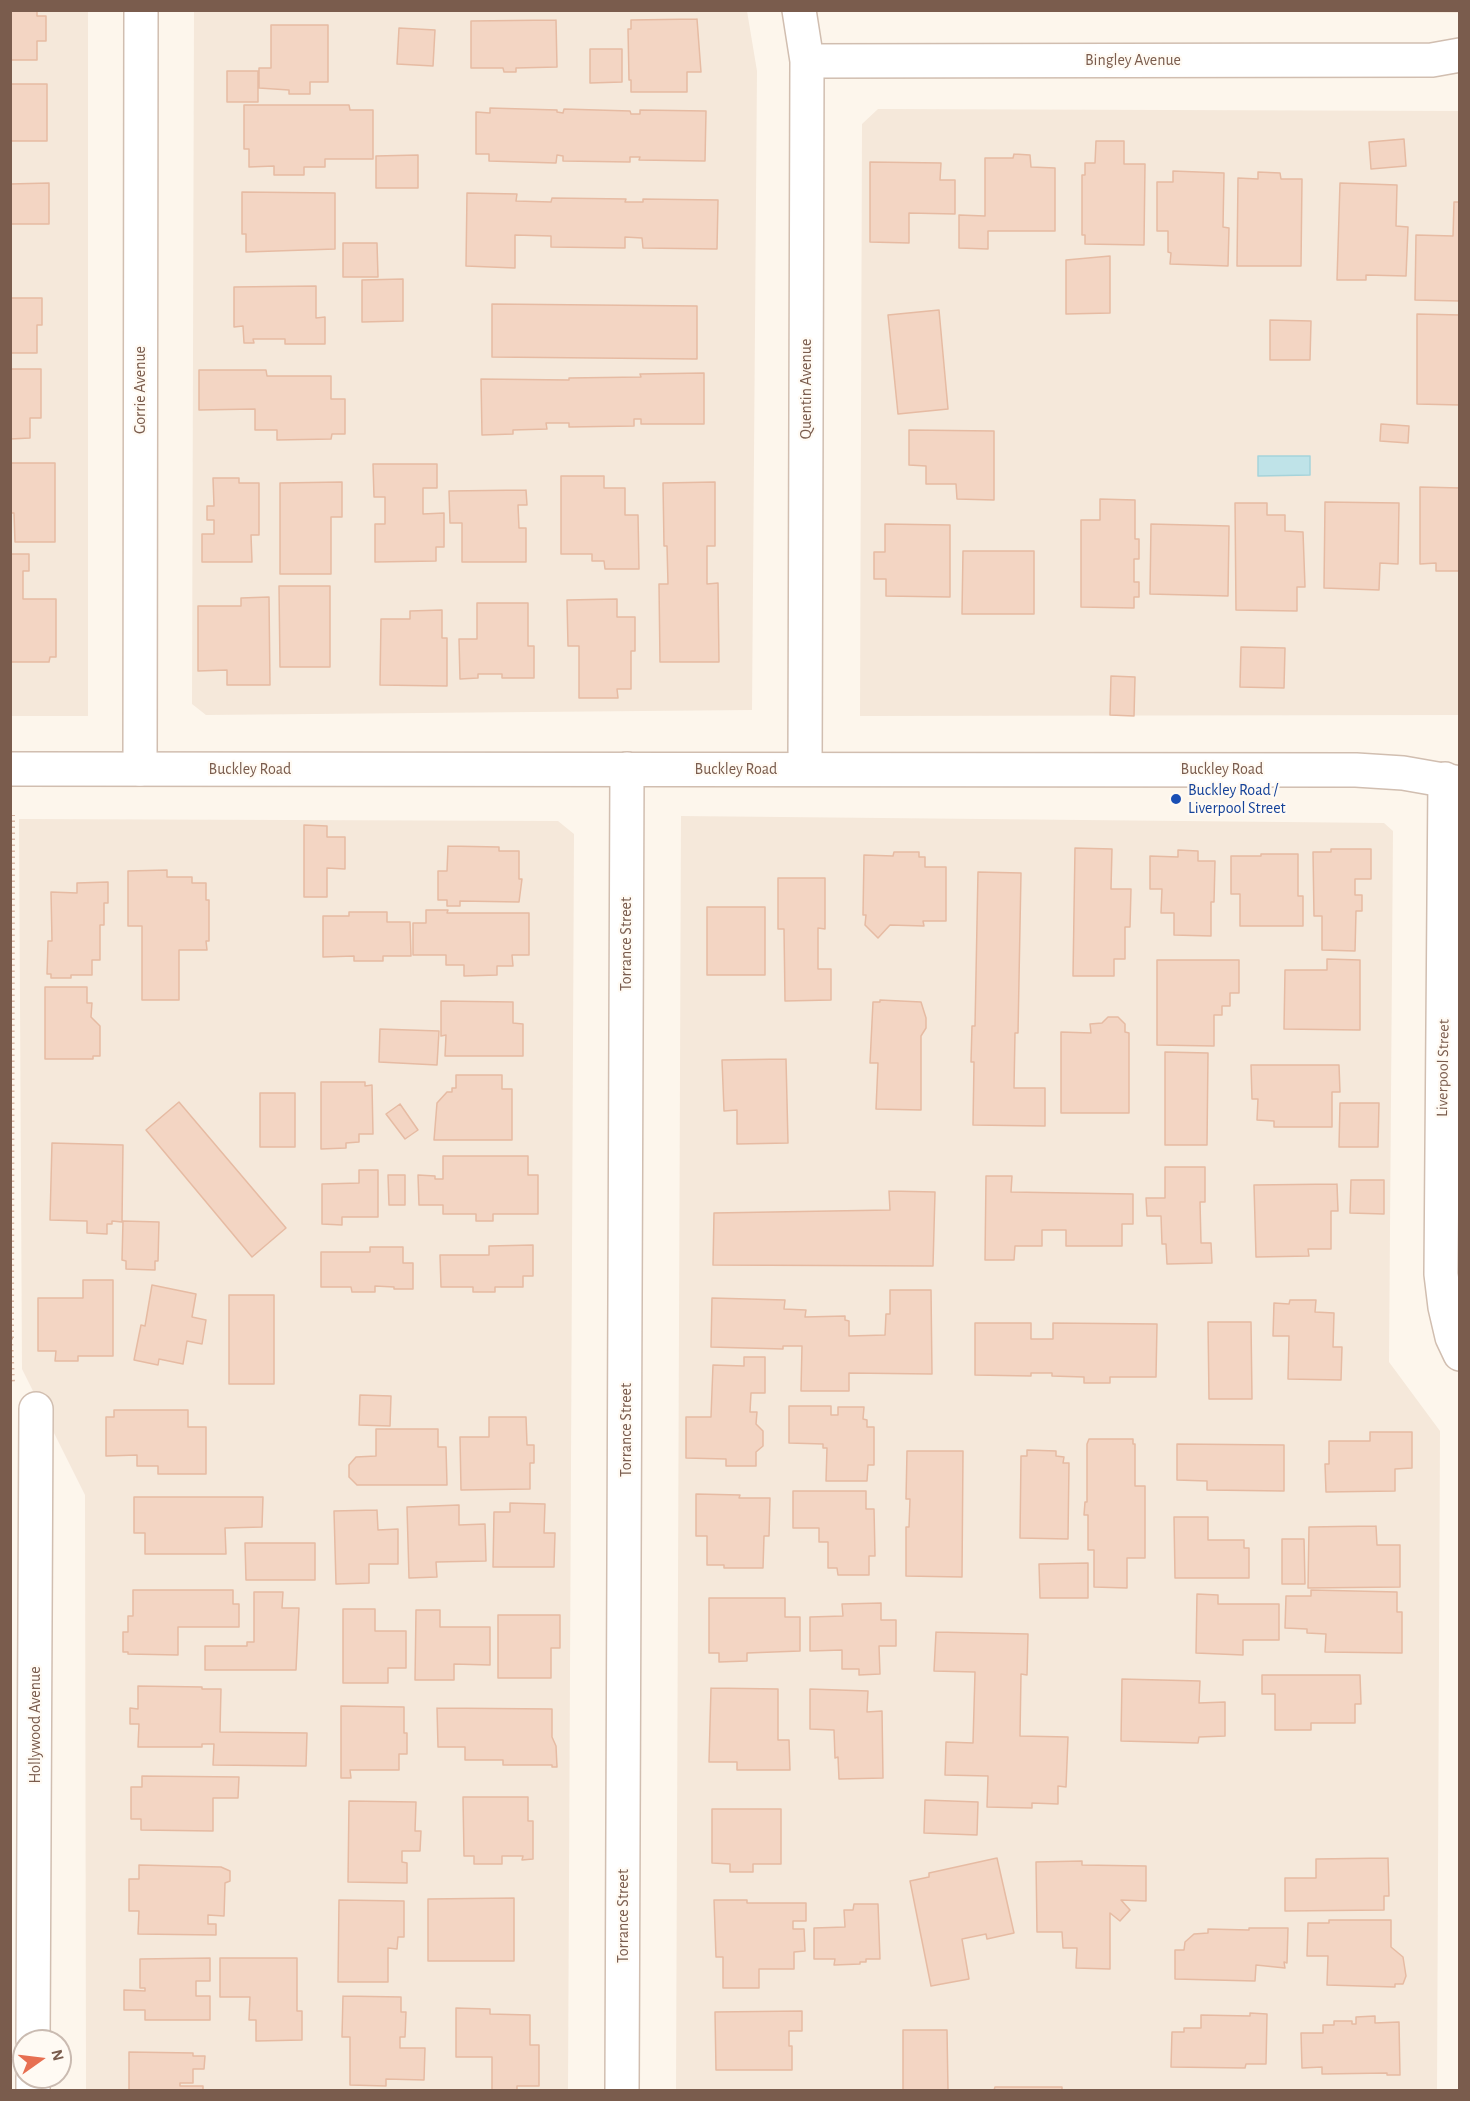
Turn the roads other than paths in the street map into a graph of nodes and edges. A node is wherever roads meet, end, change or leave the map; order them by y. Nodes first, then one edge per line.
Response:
1 (141, 10) edge
2 (799, 10) edge
3 (1460, 55) edge
4 (807, 61) junction
5 (805, 768) junction
6 (10, 769) edge
7 (140, 769) junction
8 (627, 769) junction
9 (1452, 781) edge
10 (1460, 1354) edge
11 (36, 1409) dead end
12 (33, 2029) edge
13 (622, 2091) edge

1 - 7 street, Gorrie Avenue
2 - 4 street, Quentin Avenue
3 - 4 street, Bingley Avenue
4 - 5 street, Quentin Avenue
5 - 8 street, Buckley Road
5 - 9 street, Buckley Road
6 - 7 street, Buckley Road
7 - 8 street, Buckley Road
8 - 13 street, Torrance Street
9 - 10 street, Liverpool Street
11 - 12 street, Hollywood Avenue

